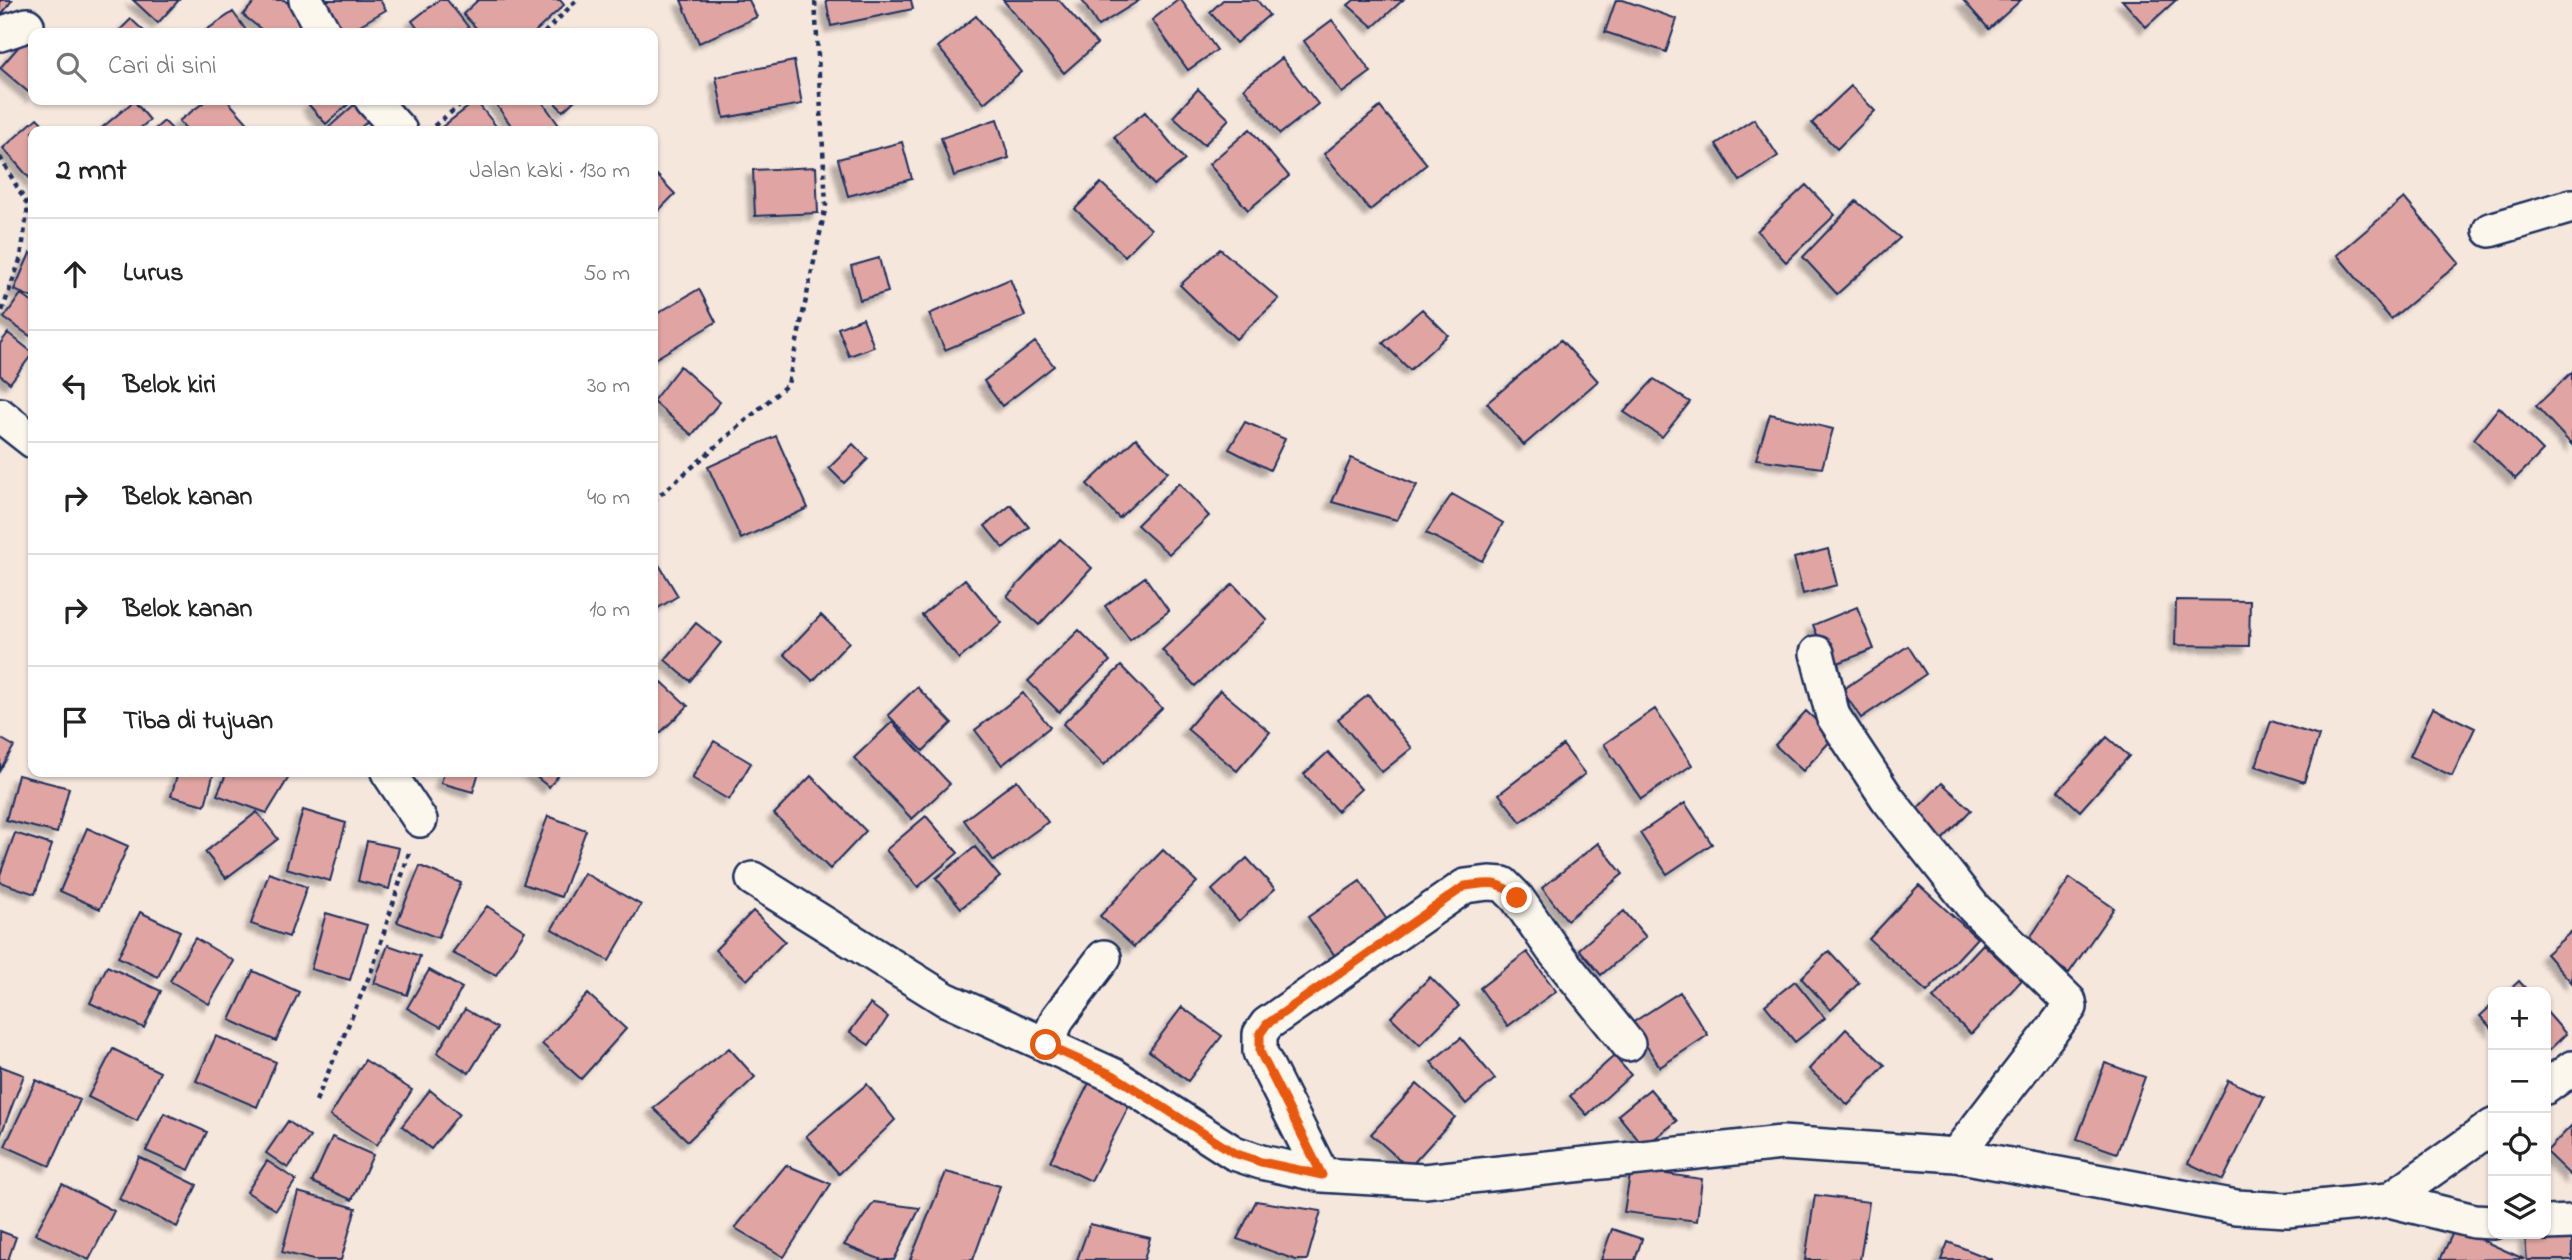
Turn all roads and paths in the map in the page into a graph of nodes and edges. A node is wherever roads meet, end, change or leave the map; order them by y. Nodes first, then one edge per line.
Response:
1 (306, 0) edge
2 (576, 0) edge
3 (815, 0) edge
4 (321, 28) edge
5 (549, 28) edge
6 (377, 105) edge
7 (460, 105) edge
8 (395, 126) edge
9 (434, 126) edge
10 (0, 157) edge
11 (2572, 206) edge
12 (2490, 230) dead end
13 (0, 317) edge
14 (0, 415) edge
15 (28, 438) edge
16 (658, 496) edge
17 (1817, 653) dead end
18 (391, 777) edge
19 (420, 820) joint
20 (753, 879) dead end
21 (1104, 957) dead end
22 (1628, 1044) dead end
23 (1046, 1045) junction
24 (2572, 1068) edge
25 (2551, 1083) edge
26 (316, 1101) dead end
27 (2488, 1130) edge
28 (1956, 1155) junction
29 (1322, 1175) junction
30 (2389, 1200) junction
31 (2488, 1222) edge
32 (2572, 1222) edge
33 (2551, 1223) edge

1 - 4 street
2 - 5 path
3 - 16 path
6 - 8 street
7 - 9 path
10 - 13 path
11 - 12 street
14 - 15 street
17 - 28 street
18 - 19 street
19 - 26 path
20 - 23 street
21 - 23 street
22 - 29 street
23 - 29 street
24 - 25 street
27 - 30 street
28 - 29 street
28 - 30 street
30 - 31 street
32 - 33 street

